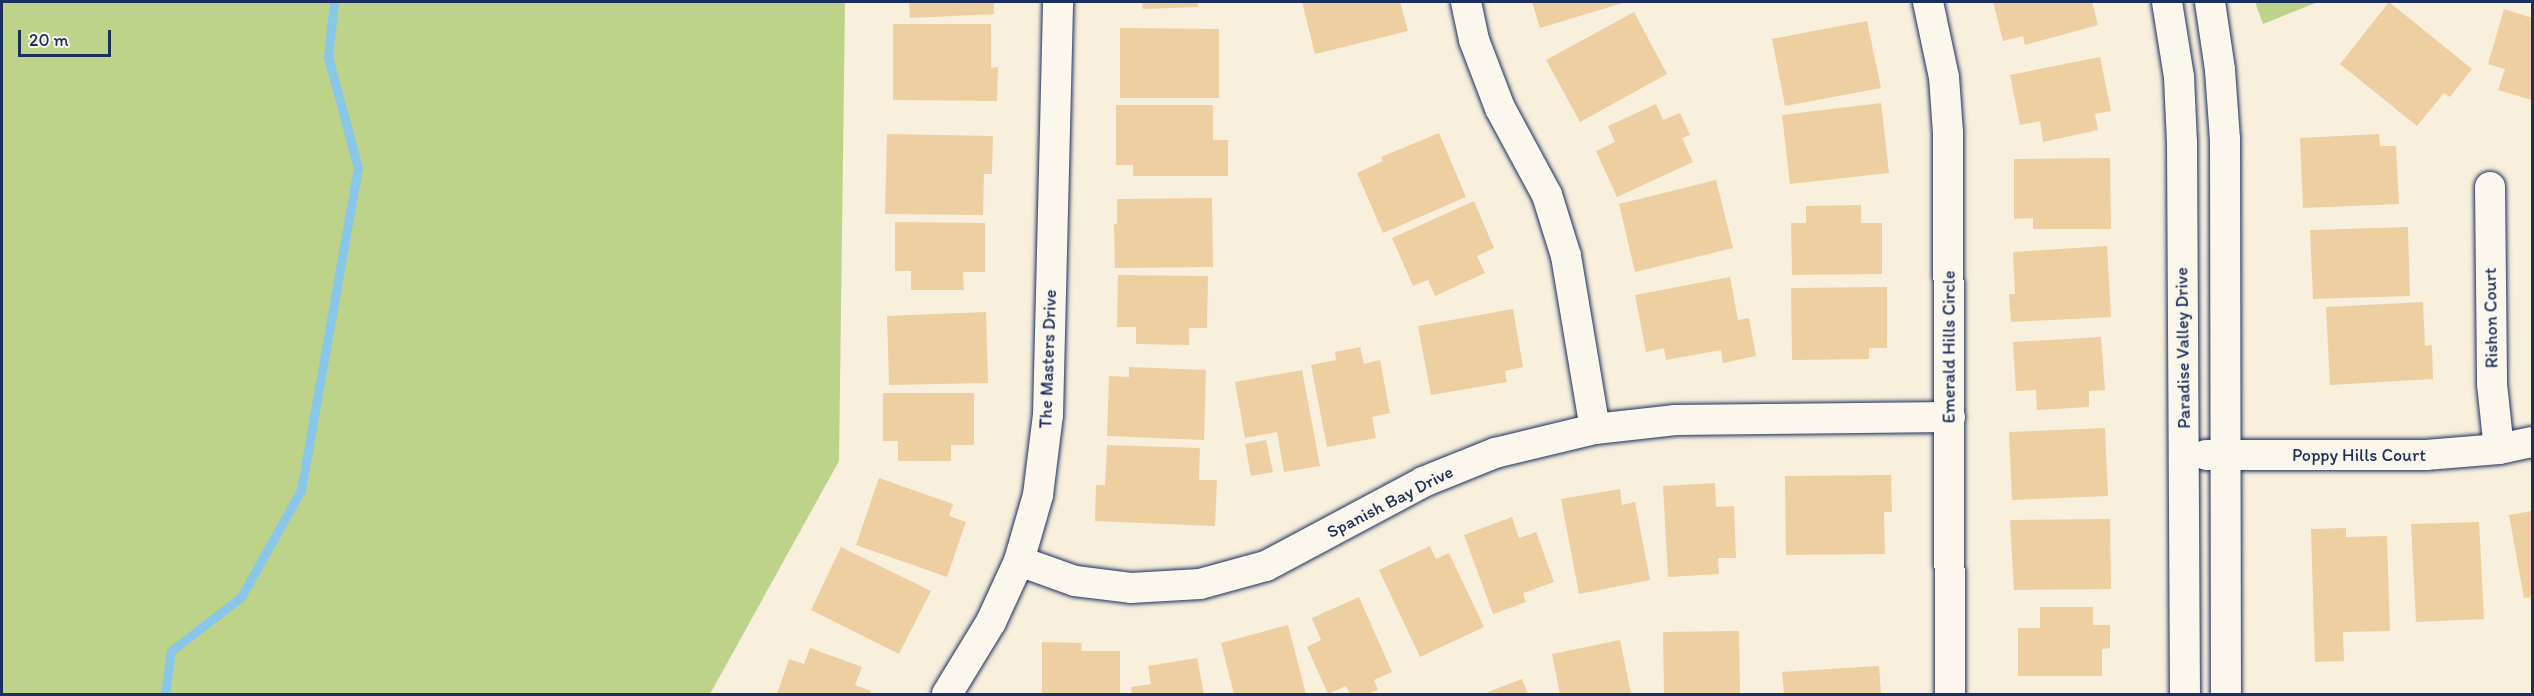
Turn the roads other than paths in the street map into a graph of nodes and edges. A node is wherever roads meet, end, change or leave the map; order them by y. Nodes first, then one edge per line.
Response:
1 (1058, 2) edge
2 (1466, 2) edge
3 (1928, 2) edge
4 (2167, 2) edge
5 (2210, 2) edge
6 (2490, 187) dead end
7 (1950, 417) junction
8 (1595, 429) junction
9 (2532, 442) edge
10 (2499, 449) junction
11 (2185, 454) junction
12 (2226, 455) junction
13 (1019, 561) junction
14 (947, 694) edge
15 (1950, 694) edge
16 (2185, 694) edge
17 (2226, 694) edge

1 - 13 street, The Masters Drive
2 - 8 street
3 - 7 street, Emerald Hills Circle
4 - 11 street, Paradise Valley Drive
5 - 12 street
6 - 10 street, Rishon Court
7 - 8 street, Spanish Bay Drive
7 - 15 street, Emerald Hills Circle
8 - 13 street, Spanish Bay Drive
9 - 10 street, Poppy Hills Court
10 - 12 street, Poppy Hills Court
11 - 12 street, Poppy Hills Court
11 - 16 street, Paradise Valley Drive
12 - 17 street
13 - 14 street, The Masters Drive

